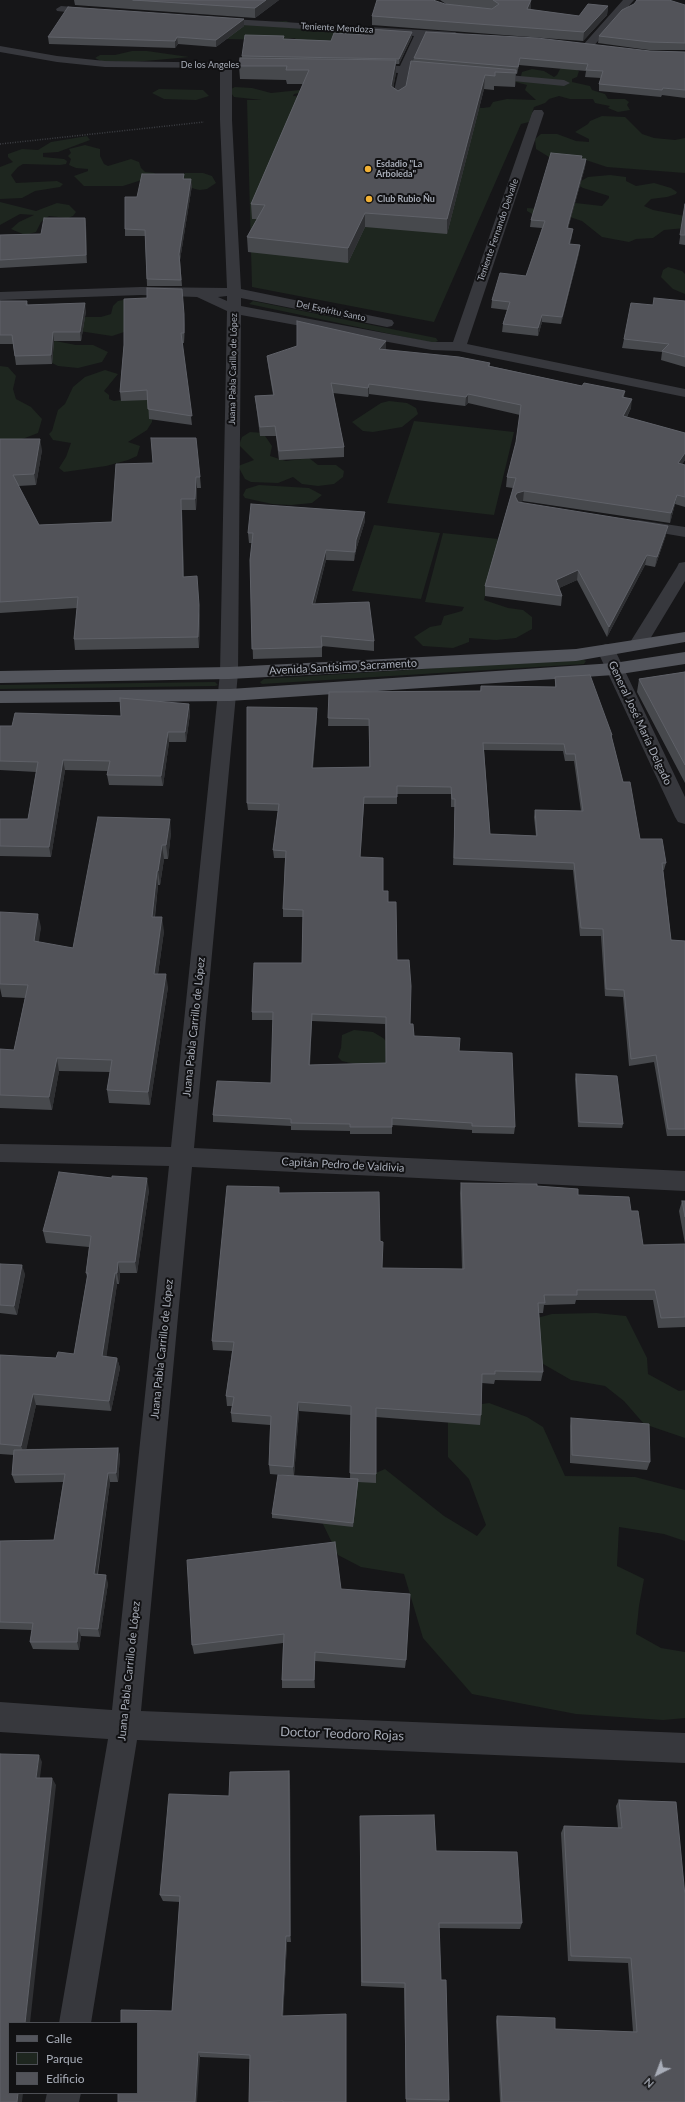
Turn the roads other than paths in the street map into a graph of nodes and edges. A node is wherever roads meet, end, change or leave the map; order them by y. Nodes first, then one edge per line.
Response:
1 (629, 0) edge
2 (61, 9) dead end
3 (108, 13) edge
4 (201, 20) edge
5 (421, 33) junction
6 (467, 36) edge
7 (591, 48) edge
8 (0, 49) edge
9 (226, 65) junction
10 (249, 66) edge
11 (357, 68) edge
12 (404, 69) junction
13 (449, 73) edge
14 (472, 75) edge
15 (564, 83) dead end
16 (398, 100) edge
17 (538, 113) dead end
18 (234, 292) junction
19 (199, 293) junction
20 (0, 296) edge
21 (233, 308) junction
22 (397, 325) dead end
23 (420, 330) dead end
24 (458, 346) junction
25 (685, 393) edge
26 (623, 522) edge
27 (685, 532) edge
28 (685, 567) edge
29 (685, 637) edge
30 (638, 644) junction
31 (606, 650) junction
32 (685, 658) edge
33 (614, 669) junction
34 (0, 677) edge
35 (228, 684) junction
36 (0, 697) edge
37 (685, 817) edge
38 (0, 1154) edge
39 (181, 1157) junction
40 (685, 1181) edge
41 (0, 1717) edge
42 (125, 1725) junction
43 (685, 1748) edge
44 (75, 2022) edge

1 - 7 street
2 - 3 street
4 - 5 street, Teniente Mendoza
5 - 6 street, Teniente Mendoza
5 - 12 street
8 - 9 street, De los Angeles
9 - 10 street, De los Angeles
9 - 18 street, Juana Pabla Carillo de López
11 - 12 street
12 - 13 street
12 - 16 street
14 - 15 street
17 - 24 street, Teniente Fernando Delvalle
18 - 19 street, Del Espíritu Santo
18 - 21 street, Juana Pabla Carillo de López
18 - 22 street, Del Espíritu Santo
19 - 20 street, Del Espíritu Santo
19 - 21 street, Del Espíritu Santo
21 - 24 street, Del Espíritu Santo
21 - 35 street, Juana Pabla Carillo de López
23 - 24 street, Del Espíritu Santo
24 - 25 street, Del Espíritu Santo
26 - 27 street
28 - 30 street
29 - 30 main road, Avenida Santísimo Sacramento
30 - 31 main road, Avenida Santísimo Sacramento
31 - 33 street, General José María Delgado
31 - 35 main road, Avenida Santísimo Sacramento
32 - 33 main road, Avenida Santísimo Sacramento
33 - 35 main road, Avenida Santísimo Sacramento
33 - 37 street, General José María Delgado
34 - 35 main road, Avenida Santísimo Sacramento
35 - 36 main road, Avenida Santísimo Sacramento
35 - 39 street, Juana Pabla Carrillo de López
38 - 39 street, Capitán Pedro de Valdivia
39 - 40 street, Capitán Pedro de Valdivia
39 - 42 street, Juana Pabla Carrillo de López
41 - 42 street, Doctor Teodoro Rojas
42 - 43 street, Doctor Teodoro Rojas
42 - 44 street, Juana Pabla Carrillo de López

